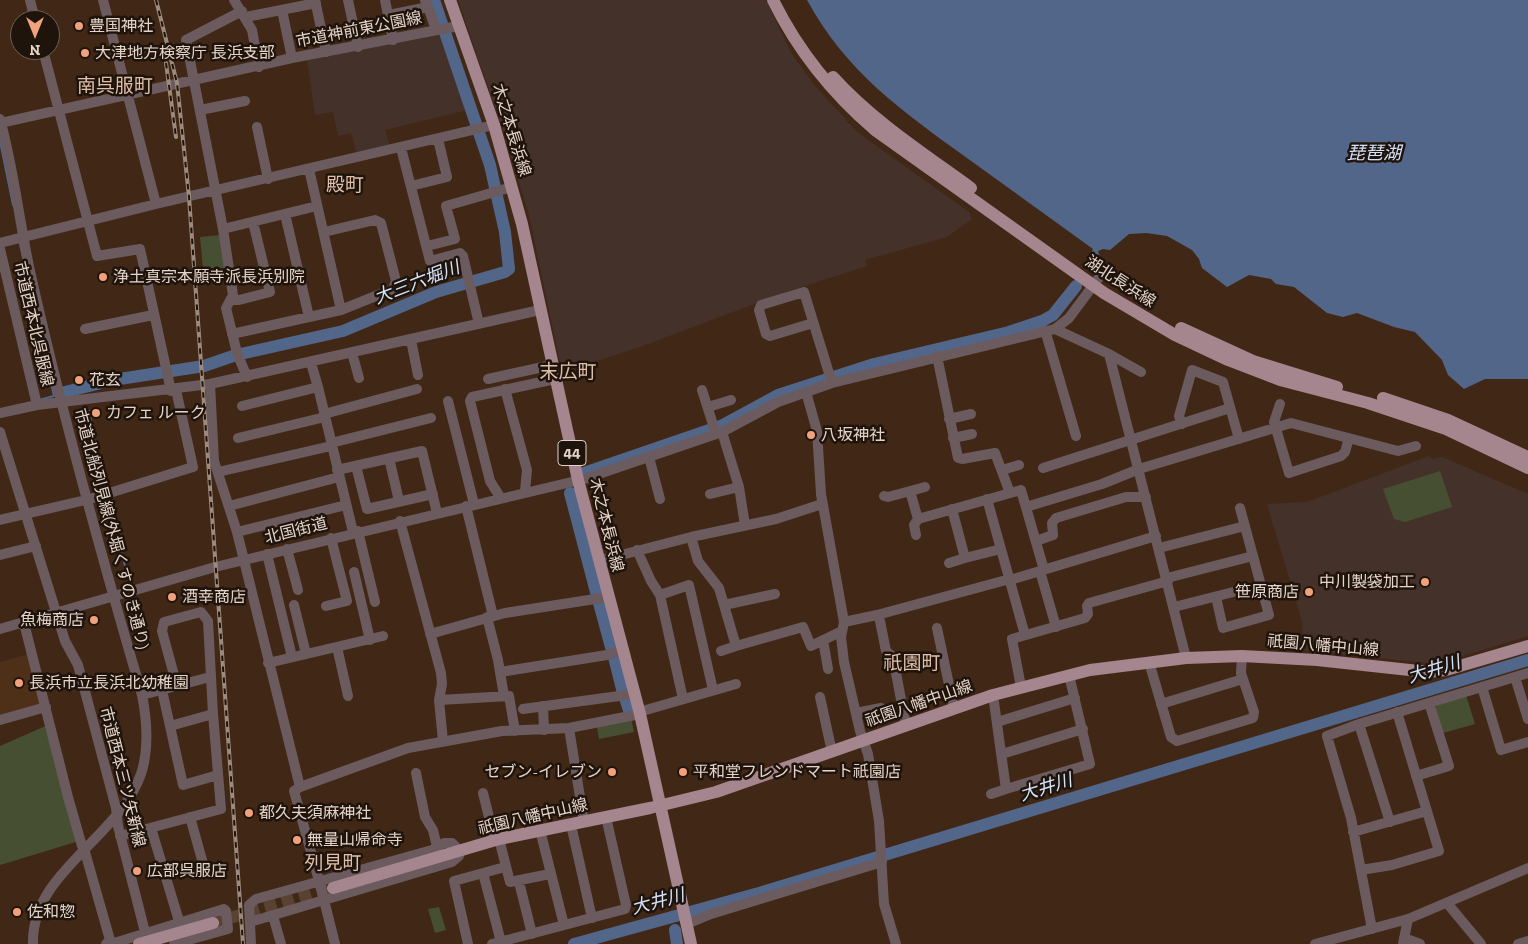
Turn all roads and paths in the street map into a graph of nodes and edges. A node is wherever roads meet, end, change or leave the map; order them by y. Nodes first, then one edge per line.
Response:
1 (103, 0) edge
2 (234, 0) edge
3 (348, 0) edge
4 (385, 0) edge
5 (450, 0) edge
6 (773, 0) edge
7 (783, 0) edge
8 (315, 2) edge
9 (426, 3) edge
10 (282, 10) junction
11 (244, 14) junction
12 (388, 15) junction
13 (445, 28) junction
14 (393, 40) junction
15 (358, 47) junction
16 (326, 52) junction
17 (292, 58) junction
18 (46, 60) edge
19 (259, 67) junction
20 (194, 80) junction
21 (127, 94) junction
22 (245, 101) dead end
23 (59, 110) junction
24 (200, 110) junction
25 (0, 122) edge
26 (257, 127) dead end
27 (484, 128) junction
28 (438, 139) junction
29 (401, 148) junction
30 (309, 169) junction
31 (268, 178) junction
32 (411, 186) junction
33 (507, 189) junction
34 (214, 191) junction
35 (156, 204) junction
36 (317, 206) junction
37 (285, 214) junction
38 (88, 221) junction
39 (253, 222) junction
40 (223, 229) junction
41 (324, 232) junction
42 (23, 238) junction
43 (0, 243) edge
44 (427, 246) junction
45 (0, 249) edge
46 (1096, 282) junction
47 (231, 300) junction
48 (341, 310) junction
49 (540, 310) junction
50 (153, 315) junction
51 (309, 317) junction
52 (813, 323) junction
53 (479, 324) junction
54 (85, 329) dead end
55 (1050, 329) junction
56 (232, 334) junction
57 (411, 340) junction
58 (352, 353) junction
59 (1109, 354) junction
60 (937, 356) junction
61 (311, 363) junction
62 (552, 365) junction
63 (1141, 372) dead end
64 (418, 375) dead end
65 (247, 377) junction
66 (359, 378) dead end
67 (488, 379) dead end
68 (555, 379) junction
69 (831, 380) junction
70 (210, 384) junction
71 (318, 387) junction
72 (417, 389) dead end
73 (505, 389) junction
74 (174, 390) junction
75 (702, 390) dead end
76 (806, 392) junction
77 (731, 400) dead end
78 (448, 401) dead end
79 (61, 403) junction
80 (1280, 404) dead end
81 (37, 405) junction
82 (242, 406) dead end
83 (708, 407) junction
84 (1230, 408) junction
85 (0, 413) edge
86 (972, 414) dead end
87 (324, 415) junction
88 (431, 418) dead end
89 (949, 419) junction
90 (1182, 424) junction
91 (1276, 428) junction
92 (716, 431) junction
93 (0, 432) edge
94 (972, 434) dead end
95 (1076, 436) dead end
96 (238, 438) dead end
97 (953, 438) junction
98 (1349, 438) junction
99 (1131, 439) junction
100 (1239, 439) junction
101 (331, 444) junction
102 (1416, 446) dead end
103 (649, 457) junction
104 (1528, 457) edge
105 (389, 458) junction
106 (1020, 465) dead end
107 (356, 466) junction
108 (1043, 468) dead end
109 (1528, 468) edge
110 (1002, 470) junction
111 (1139, 470) junction
112 (218, 472) junction
113 (338, 474) junction
114 (578, 480) junction
115 (739, 487) junction
116 (925, 487) dead end
117 (525, 491) junction
118 (910, 491) junction
119 (1010, 493) junction
120 (432, 494) junction
121 (710, 494) dead end
122 (884, 496) dead end
123 (1146, 496) junction
124 (500, 498) junction
125 (660, 499) dead end
126 (987, 499) junction
127 (86, 500) junction
128 (399, 501) junction
129 (822, 504) junction
130 (346, 505) junction
131 (470, 505) junction
132 (229, 506) junction
133 (1026, 507) junction
134 (1240, 508) dead end
135 (952, 509) junction
136 (437, 512) junction
137 (25, 513) junction
138 (918, 519) junction
139 (0, 520) edge
140 (400, 521) junction
141 (745, 525) junction
142 (1245, 526) junction
143 (237, 532) junction
144 (356, 532) junction
145 (916, 535) dead end
146 (1156, 536) junction
147 (331, 538) junction
148 (691, 538) junction
149 (1036, 541) junction
150 (36, 546) junction
151 (1159, 548) junction
152 (287, 549) junction
153 (1001, 549) junction
154 (637, 550) junction
155 (267, 554) junction
156 (0, 555) edge
157 (1253, 556) junction
158 (965, 558) junction
159 (244, 560) junction
160 (598, 561) junction
161 (949, 563) dead end
162 (1042, 571) junction
163 (354, 572) dead end
164 (1010, 579) junction
165 (1167, 579) junction
166 (1261, 585) junction
167 (298, 590) dead end
168 (775, 594) dead end
169 (660, 595) junction
170 (113, 597) junction
171 (608, 597) junction
172 (1216, 597) junction
173 (375, 602) dead end
174 (294, 605) dead end
175 (724, 605) junction
176 (326, 606) dead end
177 (1174, 607) junction
178 (56, 614) junction
179 (490, 617) junction
180 (880, 621) dead end
181 (24, 623) junction
182 (843, 626) junction
183 (1056, 627) junction
184 (938, 628) dead end
185 (0, 629) edge
186 (430, 634) junction
187 (383, 636) dead end
188 (1026, 636) junction
189 (370, 640) junction
190 (823, 640) junction
191 (736, 646) junction
192 (1528, 646) edge
193 (337, 647) junction
194 (622, 650) junction
195 (721, 650) dead end
196 (306, 654) junction
197 (1242, 656) junction
198 (292, 657) junction
199 (1186, 658) junction
200 (1148, 662) junction
201 (268, 663) junction
202 (828, 669) dead end
203 (500, 672) junction
204 (1528, 673) edge
205 (1069, 675) junction
206 (1515, 677) junction
207 (210, 678) junction
208 (1243, 679) junction
209 (736, 684) dead end
210 (177, 686) junction
211 (1021, 687) junction
212 (1482, 687) junction
213 (162, 690) junction
214 (713, 690) junction
215 (634, 694) junction
216 (142, 695) junction
217 (993, 695) junction
218 (348, 696) dead end
219 (504, 696) junction
220 (820, 697) dead end
221 (1075, 698) junction
222 (683, 699) junction
223 (439, 700) junction
224 (1429, 703) junction
225 (1161, 704) junction
226 (543, 706) junction
227 (46, 707) junction
228 (881, 708) dead end
229 (954, 708) junction
230 (523, 709) dead end
231 (1397, 712) junction
232 (639, 713) junction
233 (856, 713) junction
234 (213, 714) junction
235 (0, 720) edge
236 (1528, 720) edge
237 (997, 722) junction
238 (1359, 724) junction
239 (170, 726) junction
240 (906, 726) junction
241 (568, 728) junction
242 (1083, 729) junction
243 (544, 730) junction
244 (515, 731) junction
245 (444, 741) junction
246 (862, 741) junction
247 (1528, 742) edge
248 (832, 752) junction
249 (1002, 754) junction
250 (416, 773) dead end
251 (218, 775) junction
252 (1416, 776) junction
253 (300, 787) junction
254 (1006, 789) junction
255 (483, 793) dead end
256 (991, 794) dead end
257 (660, 805) junction
258 (1427, 811) junction
259 (117, 816) junction
260 (190, 817) junction
261 (606, 817) junction
262 (584, 822) junction
263 (1390, 822) junction
264 (570, 825) junction
265 (152, 828) junction
266 (540, 830) junction
267 (1353, 832) junction
268 (120, 836) junction
269 (497, 840) junction
270 (437, 846) junction
271 (83, 849) junction
272 (460, 851) junction
273 (882, 857) junction
274 (204, 867) dead end
275 (505, 867) junction
276 (1528, 868) edge
277 (1361, 870) junction
278 (483, 873) junction
279 (550, 874) junction
280 (519, 882) junction
281 (324, 891) junction
282 (1447, 903) junction
283 (273, 916) junction
284 (592, 918) junction
285 (685, 919) junction
286 (1408, 919) junction
287 (179, 921) junction
288 (250, 922) junction
289 (214, 923) tunnel mouth
290 (564, 925) junction
291 (1372, 929) junction
292 (146, 932) junction
293 (532, 934) junction
294 (1404, 941) edge
295 (1528, 941) edge
296 (497, 943) edge
297 (34, 944) edge
298 (106, 944) edge
299 (111, 944) edge
300 (138, 944) edge
301 (174, 944) edge
302 (251, 944) edge
303 (281, 944) edge
304 (335, 944) edge
305 (468, 944) edge
306 (690, 944) edge
307 (896, 944) edge
308 (1315, 944) edge
309 (1420, 944) edge
310 (1481, 944) edge
311 (1518, 944) edge

1 - 21 street
2 - 11 street
3 - 15 street
4 - 12 street
5 - 13 main road, 木之本長浜線 / 44
6 - 46 main road, 湖北長浜線
7 - 46 main road, 湖北長浜線
8 - 10 street
8 - 16 street
9 - 12 street
9 - 13 street
10 - 11 street
10 - 17 street
11 - 19 street
11 - 20 street
12 - 14 street
13 - 14 street, 市道神前東公園線
13 - 27 main road, 木之本長浜線 / 44
14 - 15 street, 市道神前東公園線
15 - 16 street, 市道神前東公園線
16 - 17 street, 市道神前東公園線
17 - 19 street, 市道神前東公園線
18 - 23 street
19 - 20 street, 市道神前東公園線
20 - 21 street, 市道神前東公園線
20 - 24 street
21 - 23 street, 市道神前東公園線
21 - 35 street
22 - 24 street
23 - 25 street, 市道神前東公園線
23 - 38 street
24 - 34 street
25 - 42 street, 市道北船列見線(外堀くすのき通り)
26 - 31 street
27 - 28 street
27 - 33 main road, 木之本長浜線 / 44
28 - 29 street
28 - 32 street
29 - 30 street
29 - 32 street
30 - 31 street
30 - 36 street
31 - 34 street
32 - 44 street
33 - 44 street
33 - 49 main road, 木之本長浜線 / 44
34 - 35 street
34 - 40 street
35 - 38 street
36 - 37 street
36 - 41 street
37 - 39 street
37 - 51 street
38 - 42 street
38 - 50 street
39 - 40 street
39 - 47 street
40 - 47 street
41 - 48 street
41 - 48 street
42 - 43 street
42 - 79 street, 市道北船列見線(外堀くすのき通り)
44 - 53 street
45 - 81 street, 市道西本北呉服線
46 - 55 street
46 - 104 main road, 湖北長浜線
46 - 109 main road, 湖北長浜線
47 - 56 street
48 - 51 street
49 - 53 street
49 - 62 main road, 木之本長浜線 / 44
50 - 54 street
50 - 74 street
51 - 56 street
52 - 52 street
52 - 69 street
53 - 57 street
55 - 59 street
55 - 60 street, 北国街道
55 - 95 street
56 - 65 street
57 - 58 street
57 - 64 street
58 - 61 street
58 - 66 street
59 - 63 street
59 - 99 street
60 - 69 street, 北国街道
60 - 89 street
61 - 65 street
61 - 71 street
62 - 67 street
62 - 68 main road, 木之本長浜線 / 44
65 - 70 street
68 - 73 street
68 - 114 main road, 木之本長浜線 / 44
69 - 76 street, 北国街道
70 - 74 street
70 - 112 street
71 - 82 street
71 - 87 street
72 - 87 street
73 - 117 street
73 - 124 street
74 - 79 street
74 - 127 street
75 - 83 street
76 - 92 street, 北国街道
76 - 129 street
77 - 83 street
78 - 131 street
79 - 81 street
79 - 127 street, 市道北船列見線(外堀くすのき通り)
80 - 91 street
81 - 85 street
83 - 92 street
84 - 90 street
84 - 90 street
84 - 100 street
86 - 89 street
87 - 96 street
87 - 101 street
88 - 101 street
89 - 97 street
90 - 99 street
91 - 98 street
91 - 98 street
91 - 100 street
92 - 103 street, 北国街道
92 - 115 street
93 - 137 street, 市道西本三ツ矢新線
94 - 97 street
97 - 110 street
98 - 102 street
99 - 108 street
99 - 111 street
100 - 111 street
101 - 112 street
101 - 113 street
103 - 114 street, 北国街道
103 - 125 street
105 - 107 street
105 - 120 street
105 - 128 street
106 - 110 street
107 - 113 street
107 - 128 street
110 - 119 street
111 - 123 street
111 - 133 street
112 - 132 street
113 - 130 street
113 - 132 street
114 - 117 street, 北国街道
114 - 160 main road, 木之本長浜線 / 44
115 - 121 street
115 - 141 street
116 - 118 street
117 - 124 street, 北国街道
118 - 122 street
118 - 138 street
119 - 126 street
119 - 133 street
120 - 128 street
120 - 136 street
123 - 146 street
123 - 149 street
124 - 131 street, 北国街道
126 - 135 street
126 - 153 street
127 - 137 street
127 - 170 street, 市道北船列見線(外堀くすのき通り)
129 - 141 street
129 - 182 street
130 - 143 street
130 - 144 street
131 - 136 street, 北国街道
131 - 179 street
132 - 143 street
133 - 149 street
134 - 142 street
135 - 138 street
135 - 158 street
136 - 140 street, 北国街道
137 - 139 street
137 - 150 street, 市道西本三ツ矢新線
138 - 145 street
140 - 144 street, 北国街道
140 - 186 street
141 - 148 street
142 - 151 street
142 - 157 street
143 - 159 street
144 - 147 street, 北国街道
144 - 173 street
146 - 151 street
146 - 162 street
147 - 152 street, 北国街道
147 - 176 street
148 - 154 street
148 - 175 street
149 - 162 street
150 - 156 street
150 - 178 street, 市道西本三ツ矢新線
151 - 165 street
152 - 155 street, 北国街道
152 - 167 street
153 - 158 street
153 - 164 street
154 - 160 street
154 - 169 street
155 - 159 street, 北国街道
155 - 198 street
157 - 165 street
157 - 166 street
158 - 161 street
159 - 170 street, 北国街道
159 - 201 street
160 - 171 main road, 木之本長浜線 / 44
162 - 164 street
162 - 183 street
163 - 189 street
164 - 182 street
164 - 188 street
165 - 177 street
165 - 183 street
166 - 172 street
166 - 172 street
168 - 175 street
169 - 214 street
169 - 222 street
170 - 178 street, 北国街道
170 - 216 street, 市道北船列見線(外堀くすのき通り)
171 - 179 street
171 - 194 main road, 木之本長浜線 / 44
172 - 177 street
174 - 196 street
175 - 191 street
177 - 199 street
178 - 181 street, 北国街道
178 - 259 street, 市道西本三ツ矢新線
179 - 186 street
179 - 203 street
180 - 240 street
181 - 185 street, 北国街道
181 - 227 street
182 - 190 street
182 - 233 street
183 - 188 street
184 - 229 street
186 - 223 street
187 - 189 street
188 - 211 street
189 - 193 street
190 - 191 street
190 - 202 street
191 - 195 street
192 - 197 main road, 祇園八幡中山線
193 - 196 street
193 - 218 street
194 - 203 street
194 - 215 main road, 木之本長浜線 / 44
196 - 198 street
197 - 199 main road, 祇園八幡中山線
197 - 208 street
198 - 201 street
199 - 200 main road, 祇園八幡中山線
200 - 205 main road, 祇園八幡中山線
200 - 225 street
201 - 253 street
203 - 219 street
204 - 206 street
205 - 211 main road, 祇園八幡中山線
205 - 221 street
206 - 212 street
206 - 236 street
207 - 210 street
207 - 210 street
207 - 234 street
208 - 225 street
208 - 225 street
209 - 214 street
210 - 213 street
211 - 217 main road, 祇園八幡中山線
212 - 224 street
212 - 247 street
213 - 216 street
213 - 239 street
214 - 222 street
215 - 226 street
215 - 232 main road, 木之本長浜線 / 44
216 - 259 street, 市道北船列見線(外堀くすのき通り)
217 - 229 main road, 祇園八幡中山線
217 - 237 street
219 - 223 street
219 - 244 street
220 - 248 street
221 - 237 street
221 - 242 street
222 - 232 street
223 - 245 street
224 - 231 street
224 - 252 street
226 - 230 street
226 - 243 street
227 - 235 street
227 - 271 street
228 - 233 street
229 - 240 main road, 祇園八幡中山線
231 - 238 street
231 - 252 street
232 - 241 street
232 - 257 main road, 木之本長浜線 / 44
233 - 246 street
234 - 239 street
234 - 251 street
237 - 249 street
238 - 263 street
238 - 267 street
239 - 251 street
240 - 246 main road, 祇園八幡中山線
241 - 243 street
241 - 262 street
242 - 249 street
242 - 254 street
243 - 244 street
244 - 245 street
245 - 253 street
246 - 248 main road, 祇園八幡中山線
246 - 273 street
248 - 257 main road, 祇園八幡中山線
249 - 254 street
250 - 270 street
251 - 260 street
252 - 258 street
253 - 281 street
254 - 256 street
255 - 269 street
257 - 261 main road, 祇園八幡中山線
257 - 285 main road, 木之本長浜線 / 44
258 - 263 street
258 - 277 street
259 - 268 street, 市道西本三ツ矢新線
259 - 271 street, 市道北船列見線(外堀くすのき通り)
260 - 265 street
260 - 274 street
261 - 262 main road, 祇園八幡中山線
261 - 284 street
262 - 264 main road, 祇園八幡中山線
263 - 267 street
264 - 266 main road, 祇園八幡中山線
264 - 284 street
265 - 268 street
265 - 287 street
266 - 269 main road, 祇園八幡中山線
266 - 279 street
267 - 277 street
268 - 292 street, 市道西本三ツ矢新線
269 - 272 main road, 祇園八幡中山線
269 - 275 street
270 - 272 street
270 - 281 street
271 - 297 street, 市道北船列見線(外堀くすのき通り)
271 - 298 street
272 - 281 main road, 祇園八幡中山線
273 - 285 street
273 - 307 street
275 - 278 street
275 - 280 street
276 - 282 street
277 - 291 street
278 - 296 street
278 - 305 street
279 - 280 street
279 - 290 street
280 - 293 street
281 - 283 street
281 - 288 street
281 - 304 street
282 - 286 street
282 - 310 street
283 - 288 street
283 - 303 street
284 - 290 street
285 - 306 main road, 木之本長浜線 / 44
286 - 291 street
286 - 294 street
287 - 292 street
287 - 301 street
288 - 302 street
289 - 300 main road
290 - 293 street
291 - 308 street
292 - 299 street
293 - 296 street
294 - 309 street
295 - 311 street

